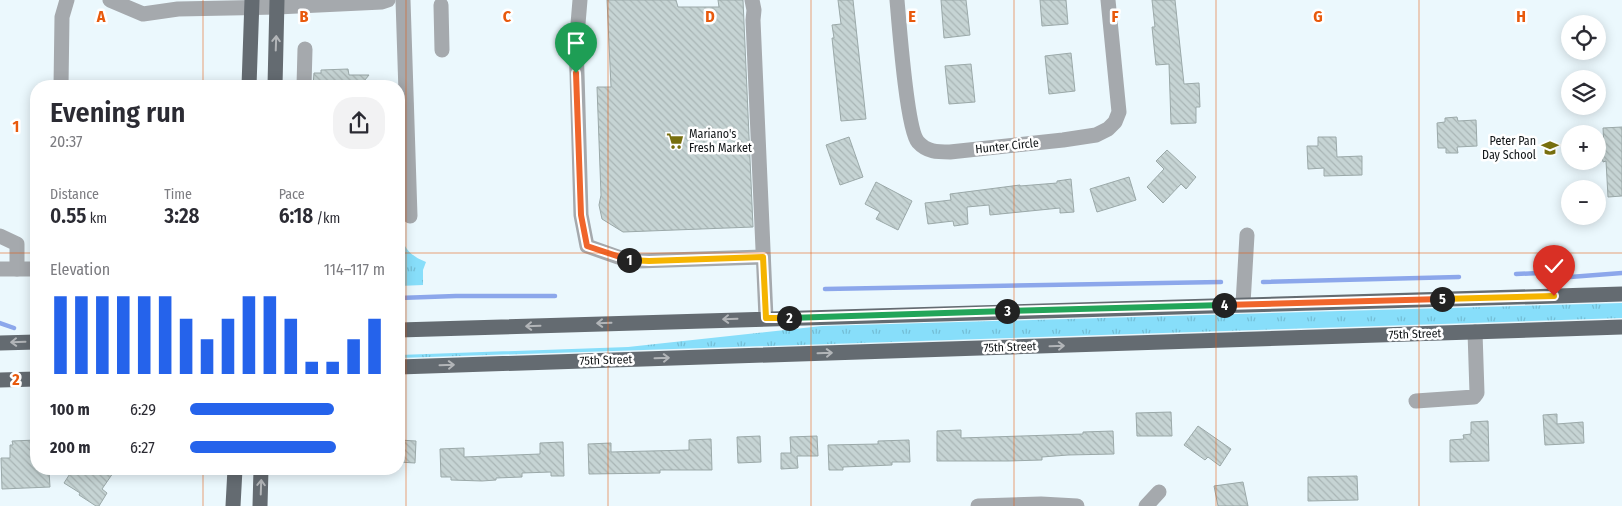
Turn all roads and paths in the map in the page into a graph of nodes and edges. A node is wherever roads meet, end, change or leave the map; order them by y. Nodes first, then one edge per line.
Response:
1 (67, 0) edge
2 (110, 0) edge
3 (388, 0) edge
4 (403, 0) edge
5 (580, 0) edge
6 (752, 0) edge
7 (897, 0) edge
8 (1108, 0) edge
9 (252, 4) edge
10 (277, 4) edge
11 (441, 5) dead end
12 (305, 49) dead end
13 (442, 50) dead end
14 (61, 80) edge
15 (249, 80) edge
16 (275, 80) edge
17 (304, 80) edge
18 (410, 216) dead end
19 (1247, 234) dead end
20 (0, 236) edge
21 (763, 257) junction
22 (0, 269) edge
23 (17, 269) junction
24 (30, 269) edge
25 (1622, 294) edge
26 (1243, 304) junction
27 (766, 318) junction
28 (1622, 327) edge
29 (405, 330) edge
30 (1474, 332) junction
31 (30, 342) edge
32 (0, 343) edge
33 (405, 367) edge
34 (30, 379) edge
35 (0, 380) edge
36 (1416, 401) dead end
37 (235, 475) edge
38 (261, 475) edge
39 (1159, 492) dead end
40 (233, 506) edge
41 (260, 506) edge
42 (978, 506) edge
43 (1076, 506) edge
44 (1146, 506) edge

1 - 14 street
2 - 9 street
3 - 10 street
4 - 18 street
5 - 21 street
6 - 21 street
7 - 8 street, Hunter Circle
9 - 10 street
9 - 15 main road
16 -> 10 main road
11 - 13 street
12 - 17 street
19 - 26 street
20 - 23 street
21 - 27 street
22 - 23 street
23 - 24 street
25 - 26 main road
26 - 27 main road
27 -> 29 main road
28 - 30 main road, 75th Street
33 -> 30 main road, 75th Street
30 - 36 street
31 -> 32 main road
34 - 35 main road
37 - 40 main road
41 -> 38 main road
39 - 44 street
42 - 43 street

